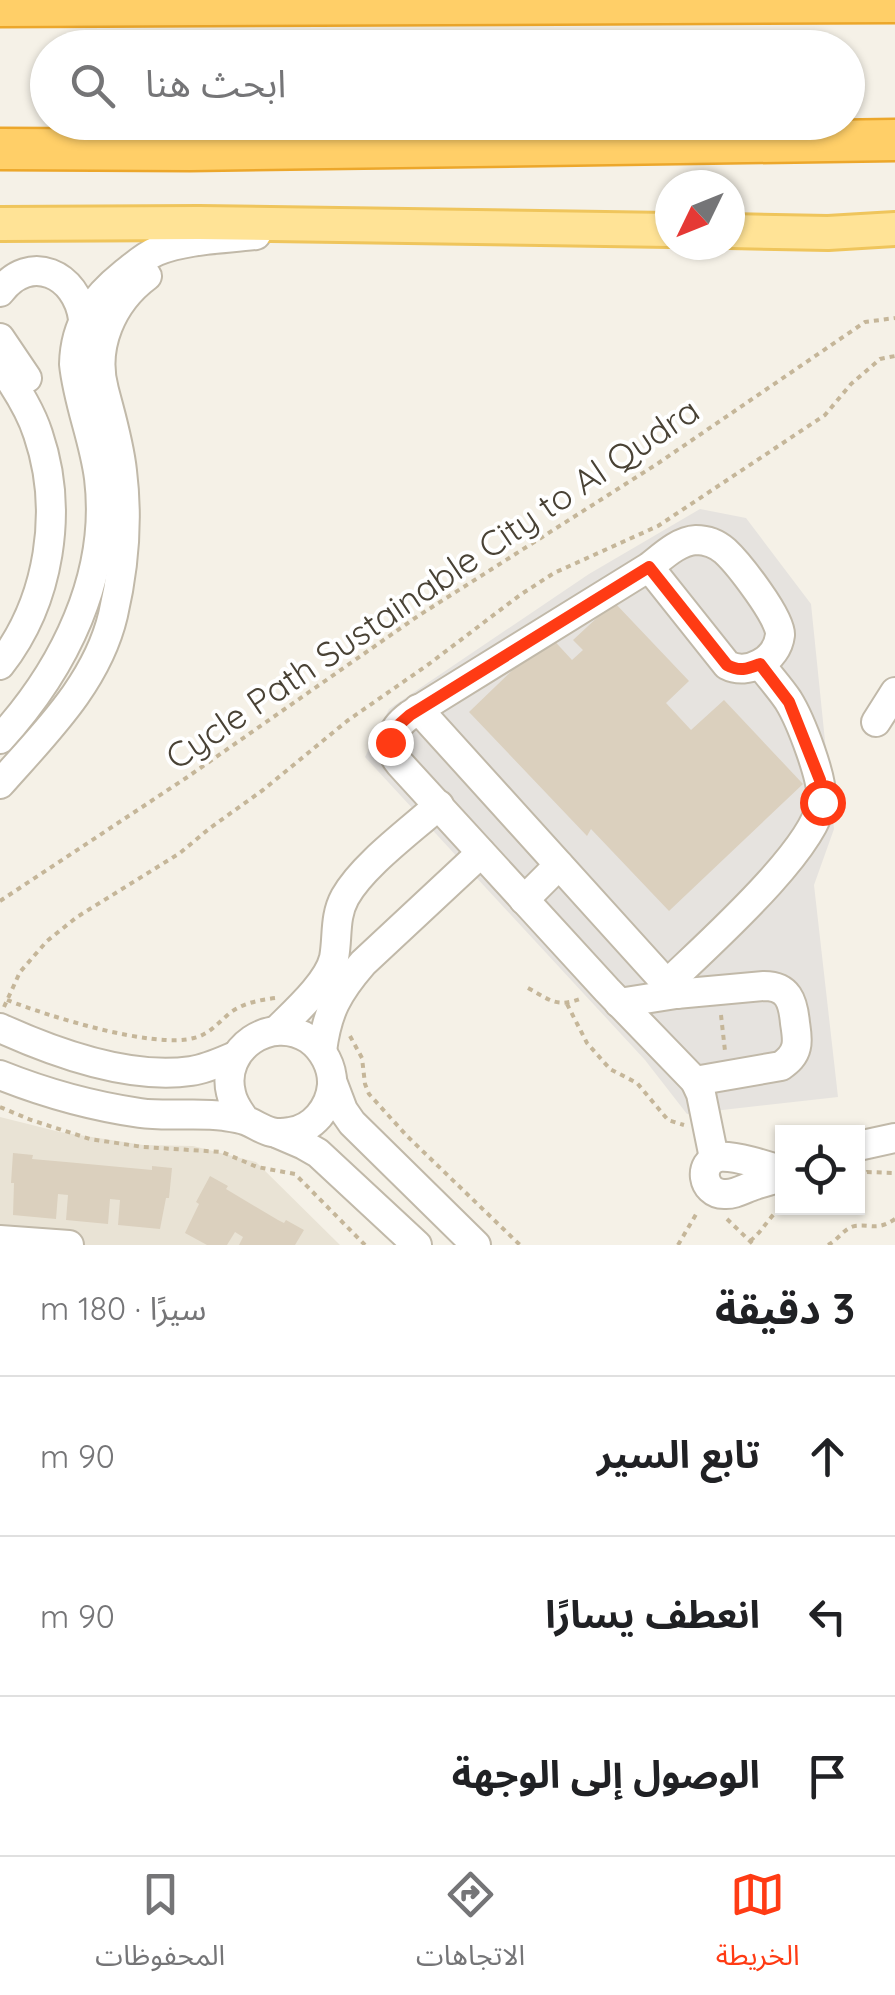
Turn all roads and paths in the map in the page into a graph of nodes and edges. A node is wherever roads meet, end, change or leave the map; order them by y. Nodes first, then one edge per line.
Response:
1 (173, 2) edge
2 (895, 2) edge
3 (0, 6) edge
4 (895, 140) edge
5 (0, 149) edge
6 (0, 224) edge
7 (333, 225) junction
8 (895, 229) edge
9 (655, 230) edge
10 (745, 231) edge
11 (227, 238) junction
12 (0, 292) edge
13 (895, 318) edge
14 (84, 319) junction
15 (0, 338) edge
16 (0, 365) edge
17 (31, 418) junction
18 (649, 567) junction
19 (760, 664) junction
20 (0, 665) edge
21 (895, 692) edge
22 (418, 709) junction
23 (876, 722) dead end
24 (0, 739) edge
25 (0, 784) edge
26 (438, 805) junction
27 (482, 853) junction
28 (559, 864) junction
29 (524, 900) junction
30 (0, 901) edge
31 (528, 988) dead end
32 (672, 989) junction
33 (718, 991) junction
34 (613, 996) junction
35 (7, 1000) dead end
36 (567, 1004) junction
37 (317, 1007) junction
38 (0, 1028) edge
39 (277, 1030) junction
40 (322, 1051) junction
41 (235, 1056) junction
42 (0, 1076) edge
43 (728, 1076) junction
44 (332, 1081) junction
45 (696, 1082) junction
46 (0, 1107) edge
47 (245, 1120) junction
48 (690, 1128) dead end
49 (276, 1134) junction
50 (895, 1138) edge
51 (865, 1144) edge
52 (865, 1173) edge
53 (895, 1173) edge
54 (775, 1178) edge
55 (706, 1199) dead end
56 (775, 1214) edge
57 (725, 1217) dead end
58 (895, 1218) edge
59 (458, 1239) edge
60 (0, 1240) edge
61 (752, 1243) edge
62 (69, 1245) edge
63 (365, 1245) edge
64 (417, 1245) edge
65 (520, 1245) edge
66 (678, 1245) edge
67 (828, 1245) edge

1 - 2 highway
1 - 3 highway
4 - 5 highway
6 - 7 main road
7 - 9 main road
7 - 11 street
8 - 10 main road
11 - 14 street
11 - 25 street
12 - 14 street
13 - 30 path, Cycle Path Sustainable City to Al Qudra
14 - 24 street
15 - 17 street
16 - 17 street
17 - 20 street
18 - 19 street
18 - 19 street
18 - 22 street
19 - 32 street
21 - 23 street
22 - 26 street
22 - 28 street
26 - 27 street
26 - 37 street
27 - 29 street
27 - 37 street
28 - 29 street
28 - 32 street
29 - 34 street
31 - 36 path
32 - 33 street
32 - 34 street
33 - 43 path
33 - 43 street
34 - 36 path
34 - 45 street
35 - 37 path
36 - 48 path
37 - 39 street
37 - 40 street
37 - 65 path
38 - 41 street
39 - 40 street
39 - 41 street
40 - 44 street
41 - 47 street
42 - 47 street
43 - 45 street
44 - 49 street
44 - 59 street
45 - 54 street
46 - 63 path
47 - 49 street
49 - 64 street
50 - 51 street
52 - 53 path
55 - 66 path
56 - 61 path
57 - 61 path
58 - 67 path
60 - 62 street

